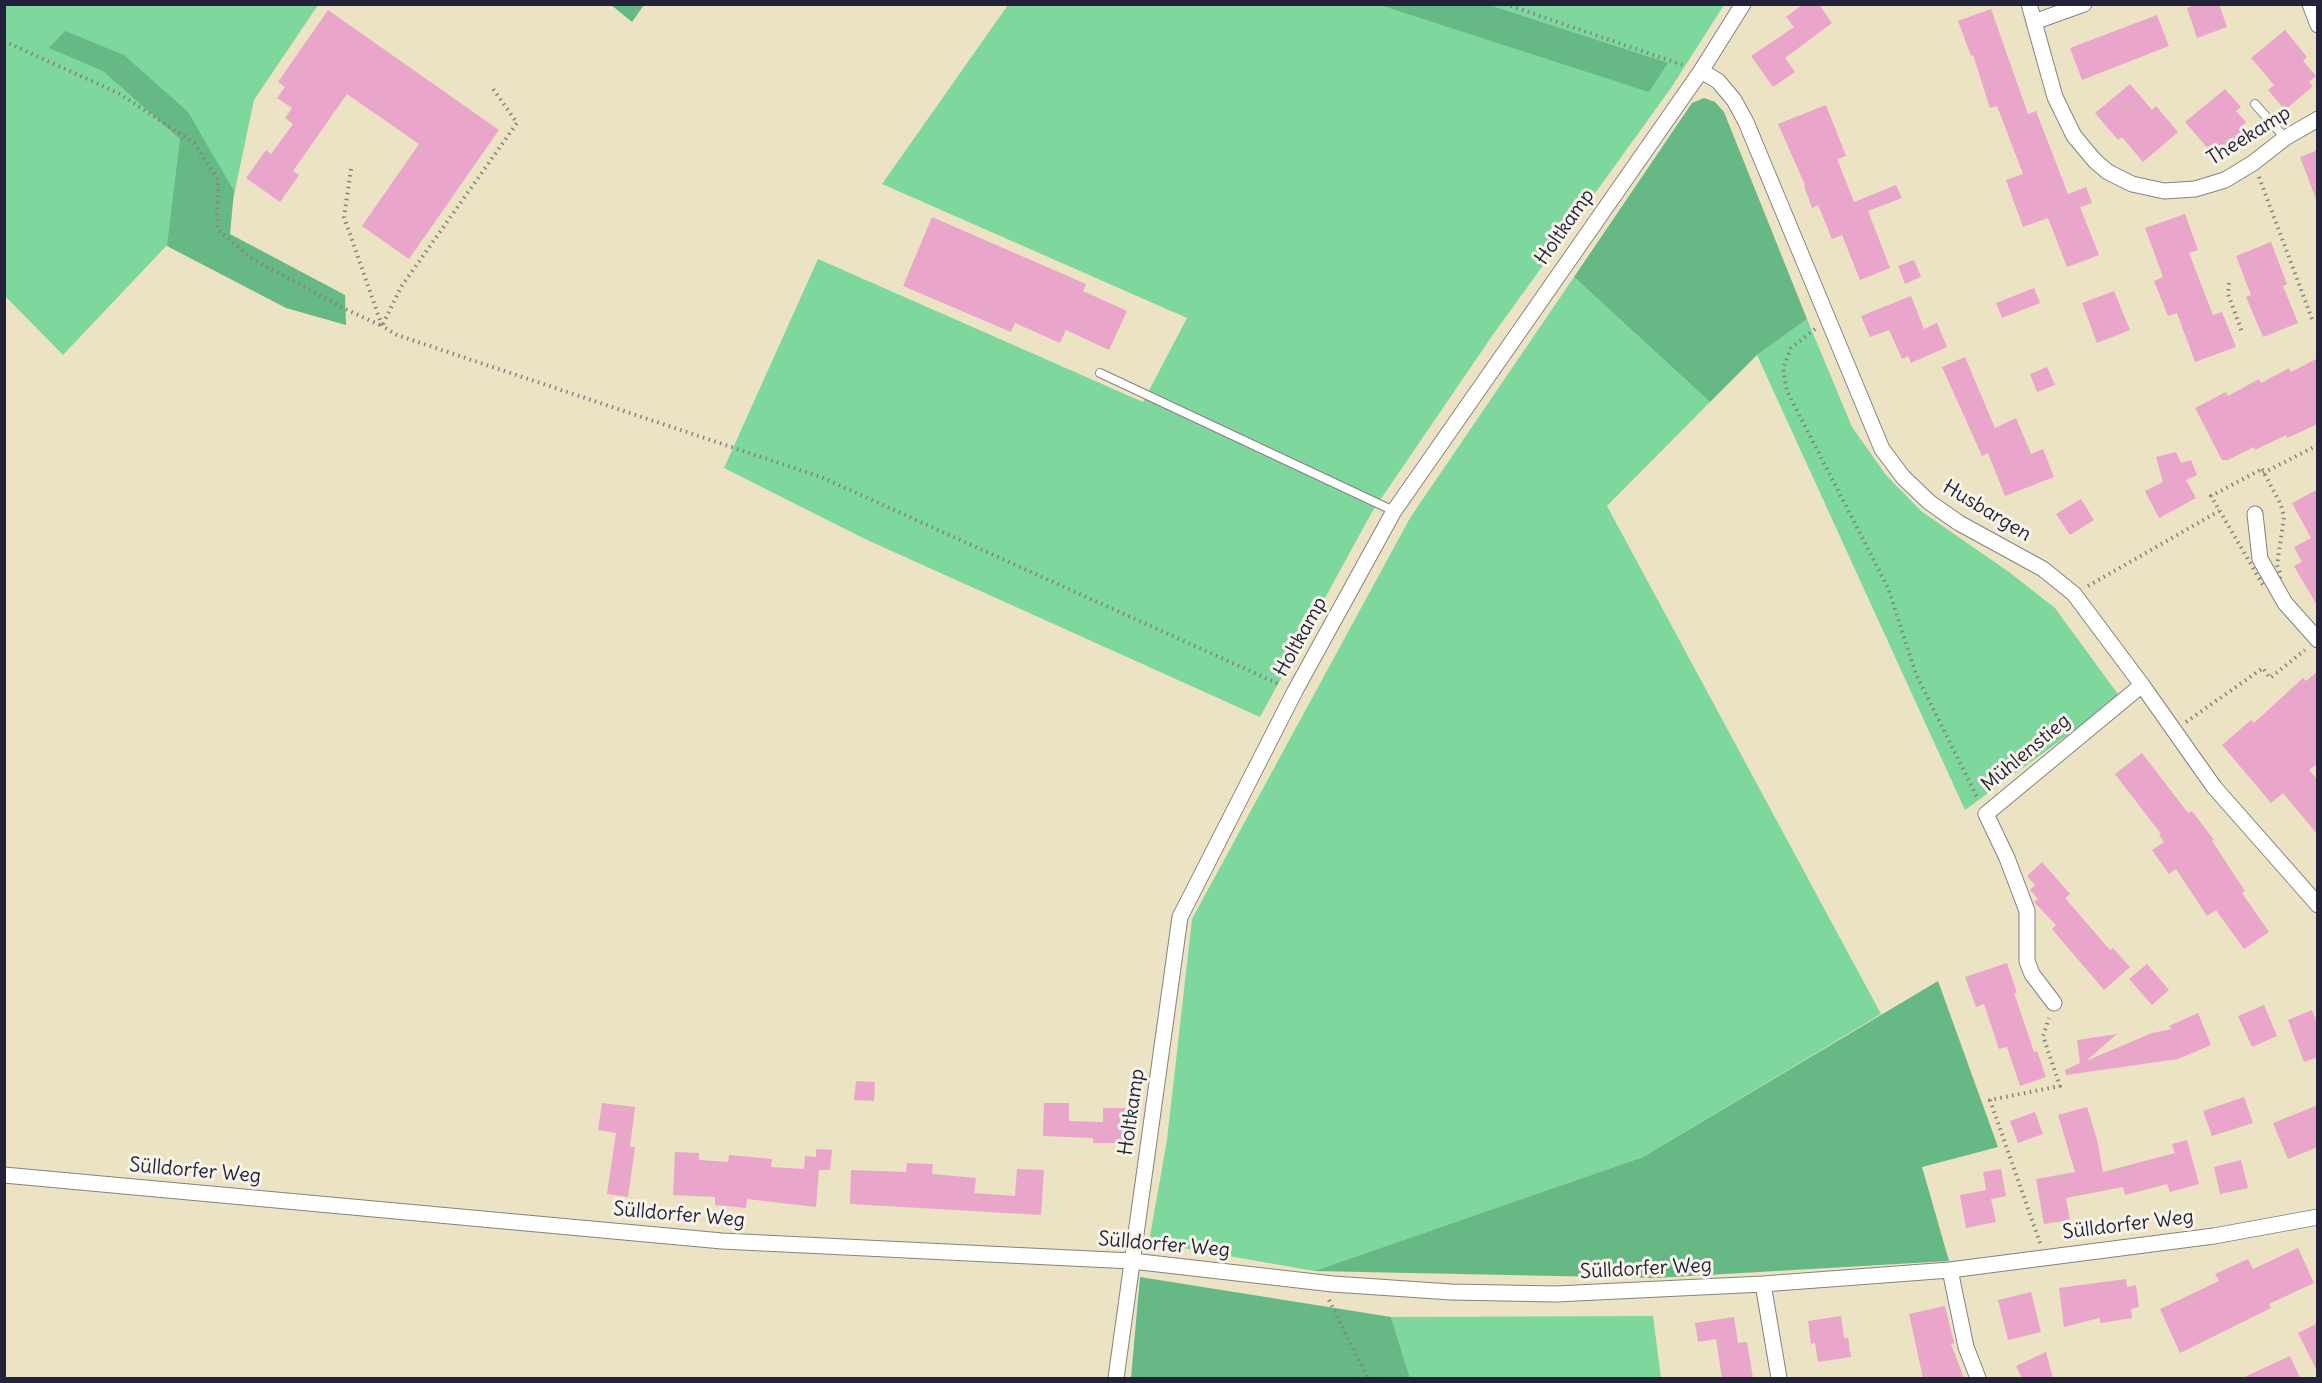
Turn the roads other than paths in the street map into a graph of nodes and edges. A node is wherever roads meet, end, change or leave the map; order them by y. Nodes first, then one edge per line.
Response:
1 (1743, 4) edge
2 (2029, 4) edge
3 (2084, 4) edge
4 (2310, 4) edge
5 (2034, 22) junction
6 (2318, 25) edge
7 (1701, 71) junction
8 (2255, 104) dead end
9 (2318, 118) edge
10 (2285, 138) junction
11 (1100, 373) dead end
12 (1394, 511) junction
13 (2255, 514) dead end
14 (2318, 640) edge
15 (2142, 685) junction
16 (2316, 900) edge
17 (2054, 1003) road end
18 (4, 1175) edge
19 (2318, 1217) edge
20 (1132, 1262) junction
21 (1950, 1270) junction
22 (1763, 1284) junction
23 (1116, 1378) edge
24 (1779, 1378) edge
25 (1978, 1378) edge

1 - 7 street, Holtkamp
2 - 5 street, Theekamp
3 - 5 street
4 - 6 street
5 - 10 street, Theekamp
7 - 12 street, Holtkamp
7 - 15 street, Husbargen
8 - 10 lane
9 - 10 street, Theekamp
11 - 12 lane
12 - 20 street, Holtkamp
13 - 14 street
15 - 16 street, Husbargen
15 - 17 street, Mühlenstieg
18 - 20 street, Sülldorfer Weg
19 - 21 street, Sülldorfer Weg
20 - 22 street, Sülldorfer Weg
20 - 23 street, Holtkamp
21 - 22 street, Sülldorfer Weg
21 - 25 street
22 - 24 street

